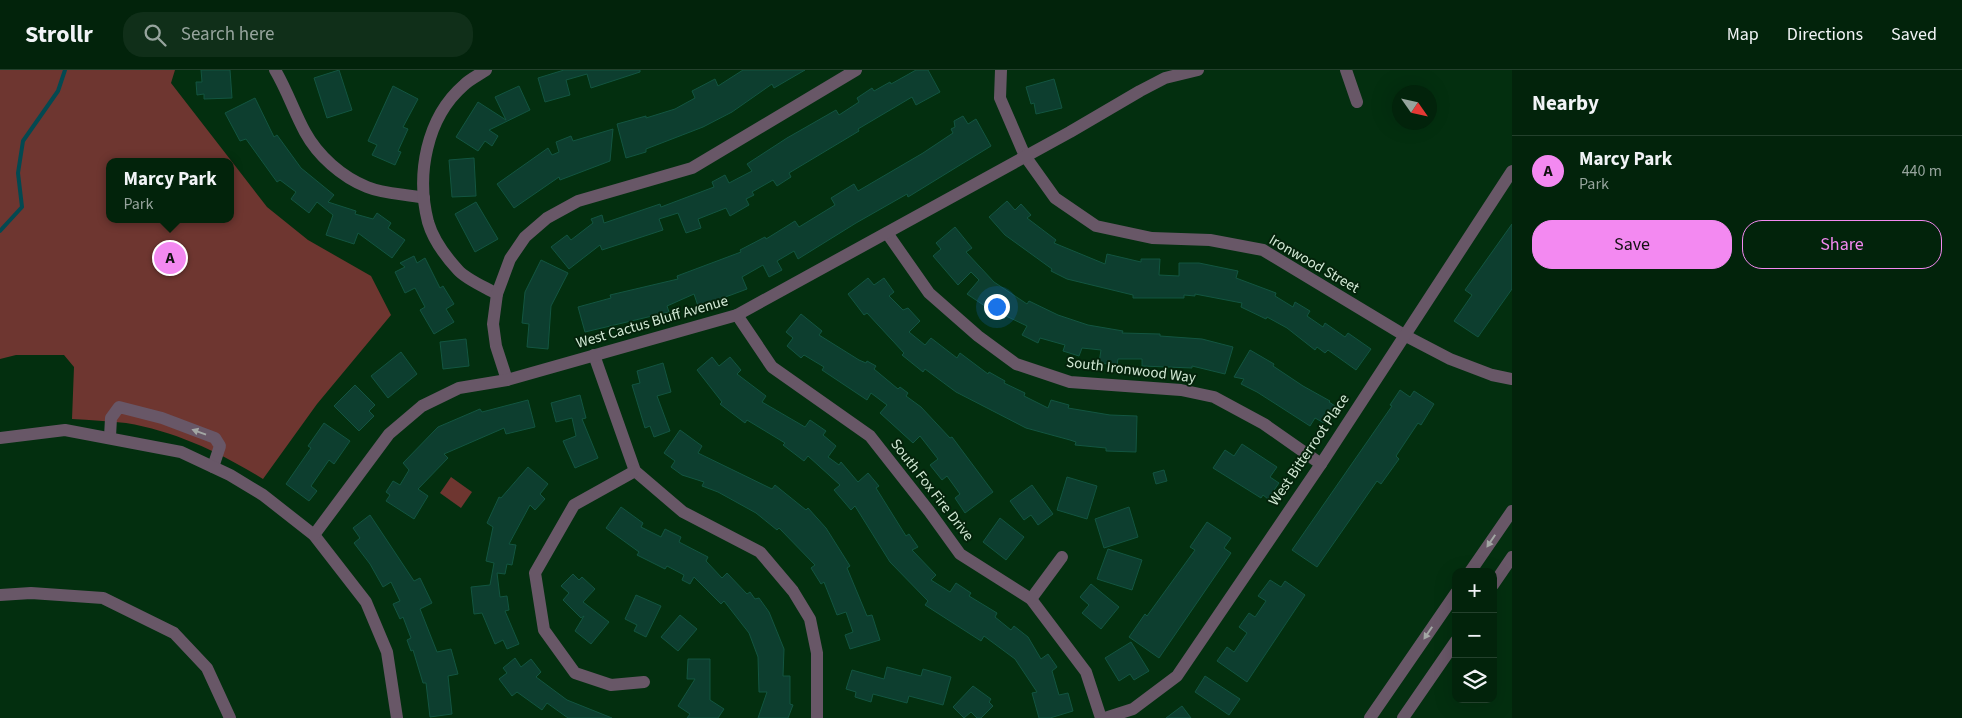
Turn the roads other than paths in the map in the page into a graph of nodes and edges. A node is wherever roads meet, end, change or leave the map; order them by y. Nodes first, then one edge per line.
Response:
1 (275, 70) edge
2 (486, 70) edge
3 (856, 70) edge
4 (1001, 70) edge
5 (1198, 70) edge
6 (1346, 70) edge
7 (1357, 102) dead end
8 (1025, 156) junction
9 (1512, 171) edge
10 (424, 198) junction
11 (887, 233) junction
12 (497, 294) junction
13 (737, 315) junction
14 (1404, 336) junction
15 (594, 354) junction
16 (1512, 379) edge
17 (507, 380) junction
18 (110, 437) junction
19 (0, 438) edge
20 (1320, 464) junction
21 (213, 467) junction
22 (635, 471) junction
23 (1512, 511) edge
24 (314, 535) junction
25 (1062, 557) dead end
26 (1512, 557) edge
27 (1473, 568) edge
28 (1497, 579) edge
29 (0, 595) edge
30 (1031, 599) junction
31 (1452, 599) edge
32 (1452, 647) edge
33 (644, 682) dead end
34 (230, 718) edge
35 (397, 718) edge
36 (817, 718) edge
37 (1101, 718) edge
38 (1105, 718) edge
39 (1370, 718) edge
40 (1403, 718) edge

1 - 10 street
2 - 10 street
3 - 12 street
4 - 8 street, Ironwood Street
5 - 8 street, West Cactus Bluff Avenue
6 - 7 street
8 - 11 street, West Cactus Bluff Avenue
8 - 14 street, Ironwood Street
9 - 14 street, West Bitterroot Place
10 - 12 street
11 - 13 street, West Cactus Bluff Avenue
11 - 20 street, South Ironwood Way
12 - 17 street
13 - 15 street, West Cactus Bluff Avenue
13 - 30 street, South Fox Fire Drive
14 - 16 street, Ironwood Street
14 - 20 street, West Bitterroot Place
15 - 17 street, West Cactus Bluff Avenue
15 - 22 street
17 - 24 street, West Cactus Bluff Avenue
18 - 19 street
18 - 21 street
21 -> 18 street
20 - 38 street, West Bitterroot Place
21 - 24 street
22 - 33 street
22 - 36 street
23 -> 27 street
24 - 35 street
25 - 30 street
26 - 28 street
29 - 34 street
30 - 37 street, South Fox Fire Drive
31 -> 39 street
32 - 40 street

